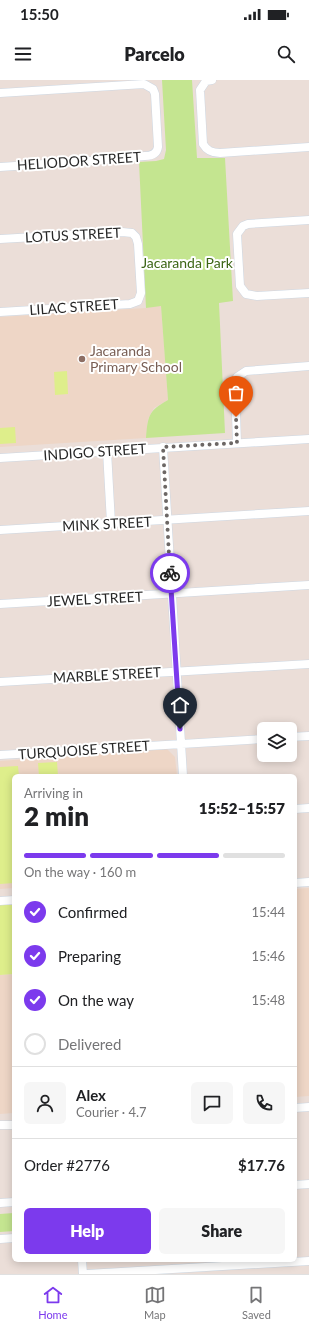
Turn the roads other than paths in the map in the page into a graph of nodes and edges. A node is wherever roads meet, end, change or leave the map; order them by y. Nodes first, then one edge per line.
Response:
1 (212, 80) edge
2 (0, 93) edge
3 (309, 147) edge
4 (0, 167) edge
5 (309, 220) edge
6 (0, 239) edge
7 (141, 293) joint
8 (309, 293) edge
9 (0, 312) edge
10 (309, 366) edge
11 (309, 439) edge
12 (237, 443) junction
13 (163, 447) junction
14 (107, 451) junction
15 (0, 458) edge
16 (309, 512) edge
17 (167, 520) junction
18 (111, 523) junction
19 (0, 530) edge
20 (309, 585) edge
21 (171, 594) junction
22 (0, 604) edge
23 (309, 664) edge
24 (177, 671) junction
25 (0, 682) edge
26 (309, 736) edge
27 (297, 737) edge
28 (257, 739) edge
29 (181, 743) junction
30 (0, 755) edge
31 (183, 774) edge
32 (309, 808) edge
33 (297, 809) edge
34 (309, 882) edge
35 (297, 883) edge
36 (12, 900) edge
37 (0, 901) edge
38 (309, 1107) edge
39 (297, 1108) edge
40 (12, 1125) edge
41 (0, 1126) edge
42 (309, 1184) edge
43 (297, 1185) edge
44 (12, 1202) edge
45 (0, 1203) edge
46 (12, 1238) edge
47 (0, 1239) edge
48 (309, 1261) edge
49 (82, 1262) edge
50 (292, 1262) edge
51 (297, 1262) edge
52 (83, 1274) edge
53 (86, 1274) edge

1 - 3 street
2 - 4 street, HELIODOR STREET
5 - 8 street
6 - 7 street, LOTUS STREET
7 - 9 street, LILAC STREET
10 - 12 street
11 - 12 street, INDIGO STREET
12 - 13 street, INDIGO STREET
13 - 14 street, INDIGO STREET
13 - 17 street
14 - 15 street, INDIGO STREET
14 - 18 street
16 - 17 street, MINK STREET
17 - 18 street, MINK STREET
17 - 21 street
18 - 19 street, MINK STREET
20 - 21 street, JEWEL STREET
21 - 22 street, JEWEL STREET
21 - 24 street
23 - 24 street, MARBLE STREET
24 - 25 street, MARBLE STREET
24 - 29 street
26 - 27 street
28 - 29 street, TURQUOISE STREET
29 - 30 street, TURQUOISE STREET
29 - 31 street
32 - 33 street
34 - 35 street
36 - 37 street
38 - 39 street
40 - 41 street
42 - 43 street
44 - 45 street
46 - 47 street
48 - 51 street
49 - 52 street
50 - 53 street

